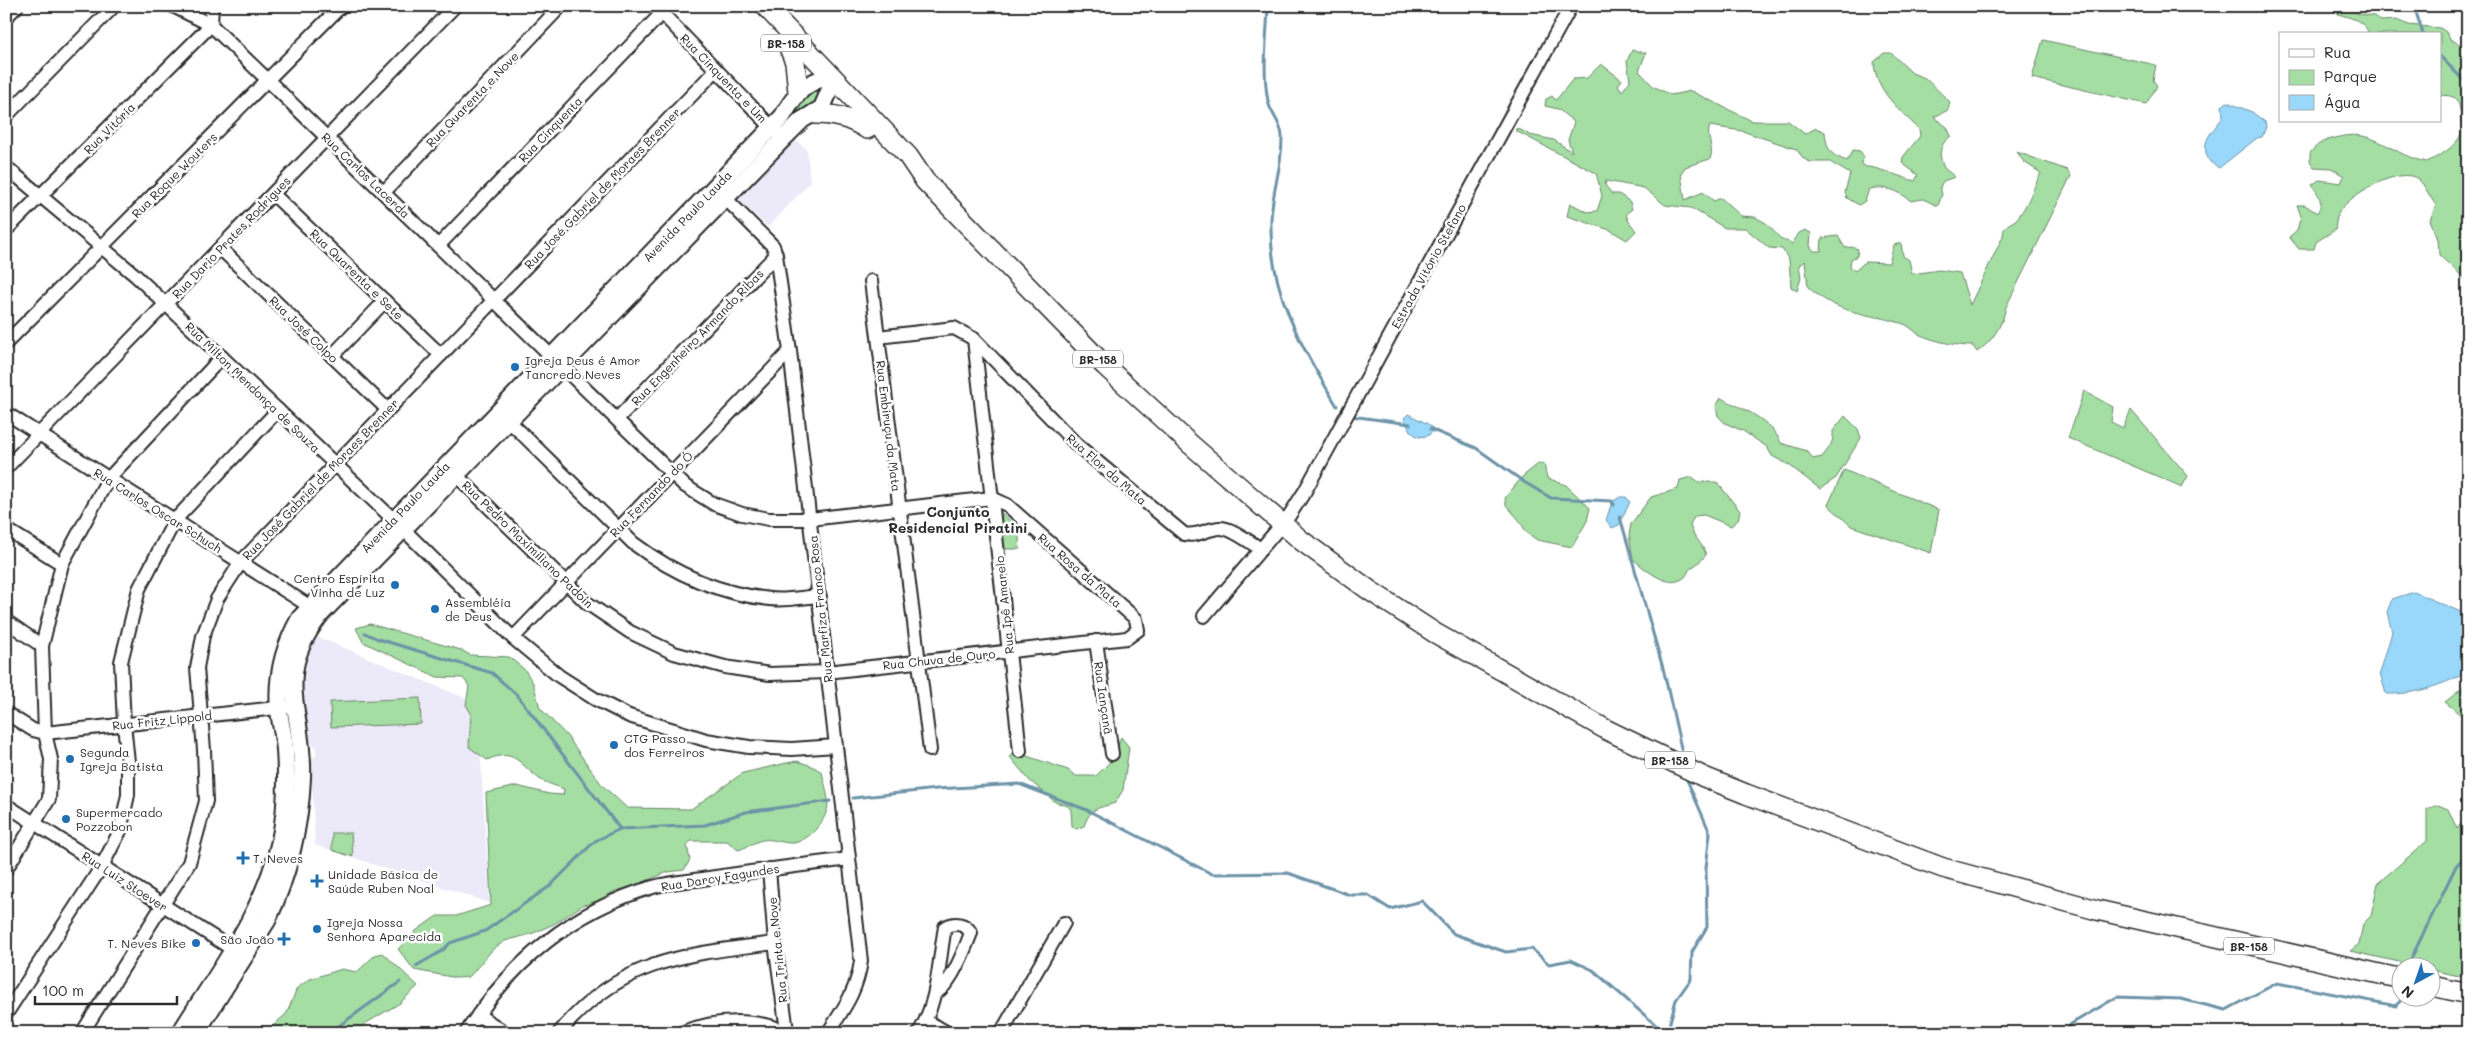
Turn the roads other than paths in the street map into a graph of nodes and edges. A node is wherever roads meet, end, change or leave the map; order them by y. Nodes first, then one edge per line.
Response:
1 (17, 6) edge
2 (114, 6) edge
3 (173, 6) edge
4 (212, 6) edge
5 (340, 6) edge
6 (455, 6) edge
7 (561, 6) edge
8 (751, 6) edge
9 (764, 6) edge
10 (1571, 6) edge
11 (658, 10) edge
12 (6, 17) edge
13 (211, 25) junction
14 (788, 45) junction
15 (716, 70) junction
16 (268, 80) junction
17 (828, 82) junction
18 (798, 92) junction
19 (815, 114) junction
20 (6, 116) edge
21 (867, 130) junction
22 (777, 133) junction
23 (328, 137) junction
24 (6, 166) edge
25 (925, 181) junction
26 (384, 192) junction
27 (720, 192) junction
28 (273, 194) junction
29 (40, 195) junction
30 (6, 230) edge
31 (439, 246) junction
32 (102, 247) junction
33 (220, 248) junction
34 (776, 255) junction
35 (871, 282) dead end
36 (494, 299) junction
37 (384, 301) junction
38 (166, 304) junction
39 (878, 337) junction
40 (974, 339) junction
41 (6, 343) edge
42 (790, 351) junction
43 (441, 355) junction
44 (332, 356) junction
45 (222, 357) junction
46 (557, 360) junction
47 (278, 410) junction
48 (388, 410) junction
49 (6, 413) edge
50 (503, 416) junction
51 (617, 419) junction
52 (38, 435) junction
53 (335, 464) junction
54 (6, 468) edge
55 (451, 470) junction
56 (672, 473) junction
57 (108, 479) junction
58 (992, 498) junction
59 (900, 508) junction
60 (810, 519) junction
61 (175, 520) junction
62 (398, 524) junction
63 (1282, 525) junction
64 (618, 528) junction
65 (6, 529) edge
66 (1261, 549) junction
67 (241, 562) junction
68 (62, 564) junction
69 (566, 582) junction
70 (820, 596) junction
71 (315, 609) junction
72 (1204, 616) dead end
73 (6, 622) edge
74 (1138, 630) joint
75 (513, 638) junction
76 (1096, 642) junction
77 (42, 646) junction
78 (1009, 652) junction
79 (919, 662) junction
80 (827, 672) junction
81 (286, 707) junction
82 (6, 713) edge
83 (200, 716) junction
84 (124, 724) junction
85 (45, 733) junction
86 (836, 746) junction
87 (930, 750) dead end
88 (1020, 751) dead end
89 (1112, 754) dead end
90 (6, 805) edge
91 (36, 824) junction
92 (849, 859) junction
93 (102, 866) junction
94 (6, 869) edge
95 (769, 869) junction
96 (163, 905) junction
97 (1064, 923) dead end
98 (775, 943) junction
99 (239, 953) junction
100 (2392, 977) edge
101 (2442, 988) edge
102 (937, 992) junction
103 (2468, 994) edge
104 (6, 1014) edge
105 (478, 1015) junction
106 (926, 1020) junction
107 (788, 1032) edge
108 (82, 1033) edge
109 (180, 1033) edge
110 (196, 1033) edge
111 (466, 1033) edge
112 (506, 1033) edge
113 (559, 1033) edge
114 (681, 1033) edge
115 (828, 1033) edge
116 (919, 1033) edge
117 (948, 1033) edge
118 (1001, 1033) edge

1 - 12 street
2 - 20 street
3 - 13 street, Rua Carlos Lacerda
4 - 13 street
5 - 16 street, Rua Roque Wouters
6 - 23 street, Rua Dario Prates Rodrigues
7 - 26 street, Rua Quarenta e Nove
8 - 14 highway, BR-158
9 - 17 highway, BR-158
10 - 63 street, Estrada Vitório Stefano
11 - 15 street, Rua Cinquenta e Um
11 - 31 street, Rua Cinquenta
13 - 16 street, Rua Carlos Lacerda
13 - 29 street, Rua Vitória
14 - 17 highway, BR-158
14 - 18 highway
15 - 22 street, Rua Cinquenta e Um
15 - 36 street, Rua José Gabriel de Moraes Brenner
16 - 23 street, Rua Carlos Lacerda
16 - 32 street, Rua Roque Wouters
17 - 18 main road, Avenida Paulo Lauda
17 - 19 main road, Avenida Paulo Lauda
17 - 21 highway, BR-158
17 - 25 highway, BR-158
18 - 22 main road, Avenida Paulo Lauda
19 - 21 highway
19 - 22 main road, Avenida Paulo Lauda
21 - 25 highway, BR-158
22 - 27 main road, Avenida Paulo Lauda
23 - 26 street, Rua Carlos Lacerda
23 - 28 street, Rua Dario Prates Rodrigues
24 - 29 street, Rua Milton Mendonça de Souza
25 - 63 highway, BR-158
26 - 31 street, Rua Carlos Lacerda
27 - 34 street, Rua Marfiza Franco Rosa
27 - 46 main road, Avenida Paulo Lauda
28 - 33 street, Rua Dario Prates Rodrigues
28 - 37 street, Rua Quarenta e Sete
29 - 30 street, Rua Vitória
29 - 32 street, Rua Milton Mendonça de Souza
31 - 36 street, Rua Carlos Lacerda
32 - 38 street, Rua Milton Mendonça de Souza
32 - 41 street, Rua Roque Wouters
33 - 38 street, Rua Dario Prates Rodrigues
33 - 44 street, Rua José Colpo
34 - 42 street, Rua Marfiza Franco Rosa
34 - 51 street, Rua Engenheiro Armando Ribas
35 - 39 street, Rua Embiruçu da Mata
36 - 43 street, Rua José Gabriel de Moraes Brenner
36 - 46 street, Rua Carlos Lacerda
37 - 43 street, Rua Quarenta e Sete
37 - 44 street
38 - 45 street, Rua Milton Mendonça de Souza
38 - 52 street, Rua Dario Prates Rodrigues
39 - 40 street, Rua Flor da Mata
39 - 59 street, Rua Embiruçu da Mata
40 - 58 street, Rua Ipê Amarelo
40 - 66 street, Rua Flor da Mata
42 - 56 street, Rua Fernando do Ó
42 - 60 street, Rua Marfiza Franco Rosa
43 - 48 street, Rua José Gabriel de Moraes Brenner
44 - 48 street, Rua José Colpo
45 - 47 street, Rua Milton Mendonça de Souza
45 - 57 street
46 - 50 main road, Avenida Paulo Lauda
46 - 51 street, Rua Carlos Lacerda
47 - 53 street, Rua Milton Mendonça de Souza
47 - 61 street
48 - 53 street, Rua José Gabriel de Moraes Brenner
49 - 52 street, Rua Carlos Oscar Schuch
50 - 55 main road, Avenida Paulo Lauda
50 - 64 street
51 - 56 street, Rua Carlos Lacerda
52 - 54 street, Rua Dario Prates Rodrigues
52 - 57 street, Rua Carlos Oscar Schuch
53 - 62 street, Rua Milton Mendonça de Souza
53 - 67 street, Rua José Gabriel de Moraes Brenner
55 - 62 main road, Avenida Paulo Lauda
55 - 69 street, Rua Pedro Maximiliano Padoin
56 - 60 street, Rua Carlos Lacerda
56 - 64 street, Rua Fernando do Ó
57 - 61 street, Rua Carlos Oscar Schuch
57 - 68 street
58 - 59 street, Rua Carlos Lacerda
58 - 74 street, Rua Rosa da Mata
58 - 78 street, Rua Ipê Amarelo
59 - 60 street, Rua Carlos Lacerda
59 - 79 street, Rua Embiruçu da Mata
60 - 70 street, Rua Marfiza Franco Rosa
61 - 67 street, Rua Carlos Oscar Schuch
61 - 84 street
62 - 71 main road, Avenida Paulo Lauda
62 - 75 street, Rua Milton Mendonça de Souza
63 - 66 street, Estrada Vitório Stefano
63 - 100 highway, BR-158
64 - 69 street, Rua Fernando do Ó
64 - 70 street
65 - 68 street
66 - 72 street, Estrada Vitório Stefano
67 - 71 street, Rua Carlos Oscar Schuch
67 - 83 street, Rua José Gabriel de Moraes Brenner
68 - 77 street
69 - 75 street, Rua Fernando do Ó
69 - 80 street, Rua Pedro Maximiliano Padoin
70 - 80 street, Rua Marfiza Franco Rosa
71 - 81 main road, Avenida Paulo Lauda
73 - 77 street
74 - 76 street, Rua Chuva de Ouro
75 - 86 street, Rua Milton Mendonça de Souza
76 - 78 street, Rua Chuva de Ouro
76 - 89 street, Rua Iançanã
77 - 85 street
78 - 79 street, Rua Chuva de Ouro
78 - 88 street, Rua Ipê Amarelo
79 - 80 street, Rua Chuva de Ouro
79 - 87 street, Rua Embiruçu da Mata
80 - 86 street, Rua Marfiza Franco Rosa
81 - 83 street, Rua Fritz Lippold
81 - 99 main road, Avenida Paulo Lauda
82 - 85 street
83 - 84 street, Rua Fritz Lippold
83 - 96 street, Rua José Gabriel de Moraes Brenner
84 - 85 street, Rua Fritz Lippold
84 - 93 street
85 - 91 street
86 - 92 street, Rua Marfiza Franco Rosa
90 - 91 street, Rua Luiz Stoever
91 - 93 street, Rua Luiz Stoever
91 - 94 street
92 - 95 street, Rua Darcy Fagundes
92 - 115 street, Rua Marfiza Franco Rosa
93 - 96 street, Rua Luiz Stoever
93 - 104 street
95 - 98 street, Rua Trinta e Nove
95 - 105 street, Rua Darcy Fagundes
96 - 99 street, Rua Luiz Stoever
96 - 108 street, Rua José Gabriel de Moraes Brenner
97 - 118 street
98 - 107 street, Rua Trinta e Nove
98 - 113 street
99 - 109 main road, Avenida Paulo Lauda
99 - 110 main road, Avenida Paulo Lauda
101 - 103 highway
102 - 102 street
102 - 106 street
105 - 111 street, Rua Darcy Fagundes
105 - 112 street
106 - 116 street
106 - 117 street
107 - 114 street

